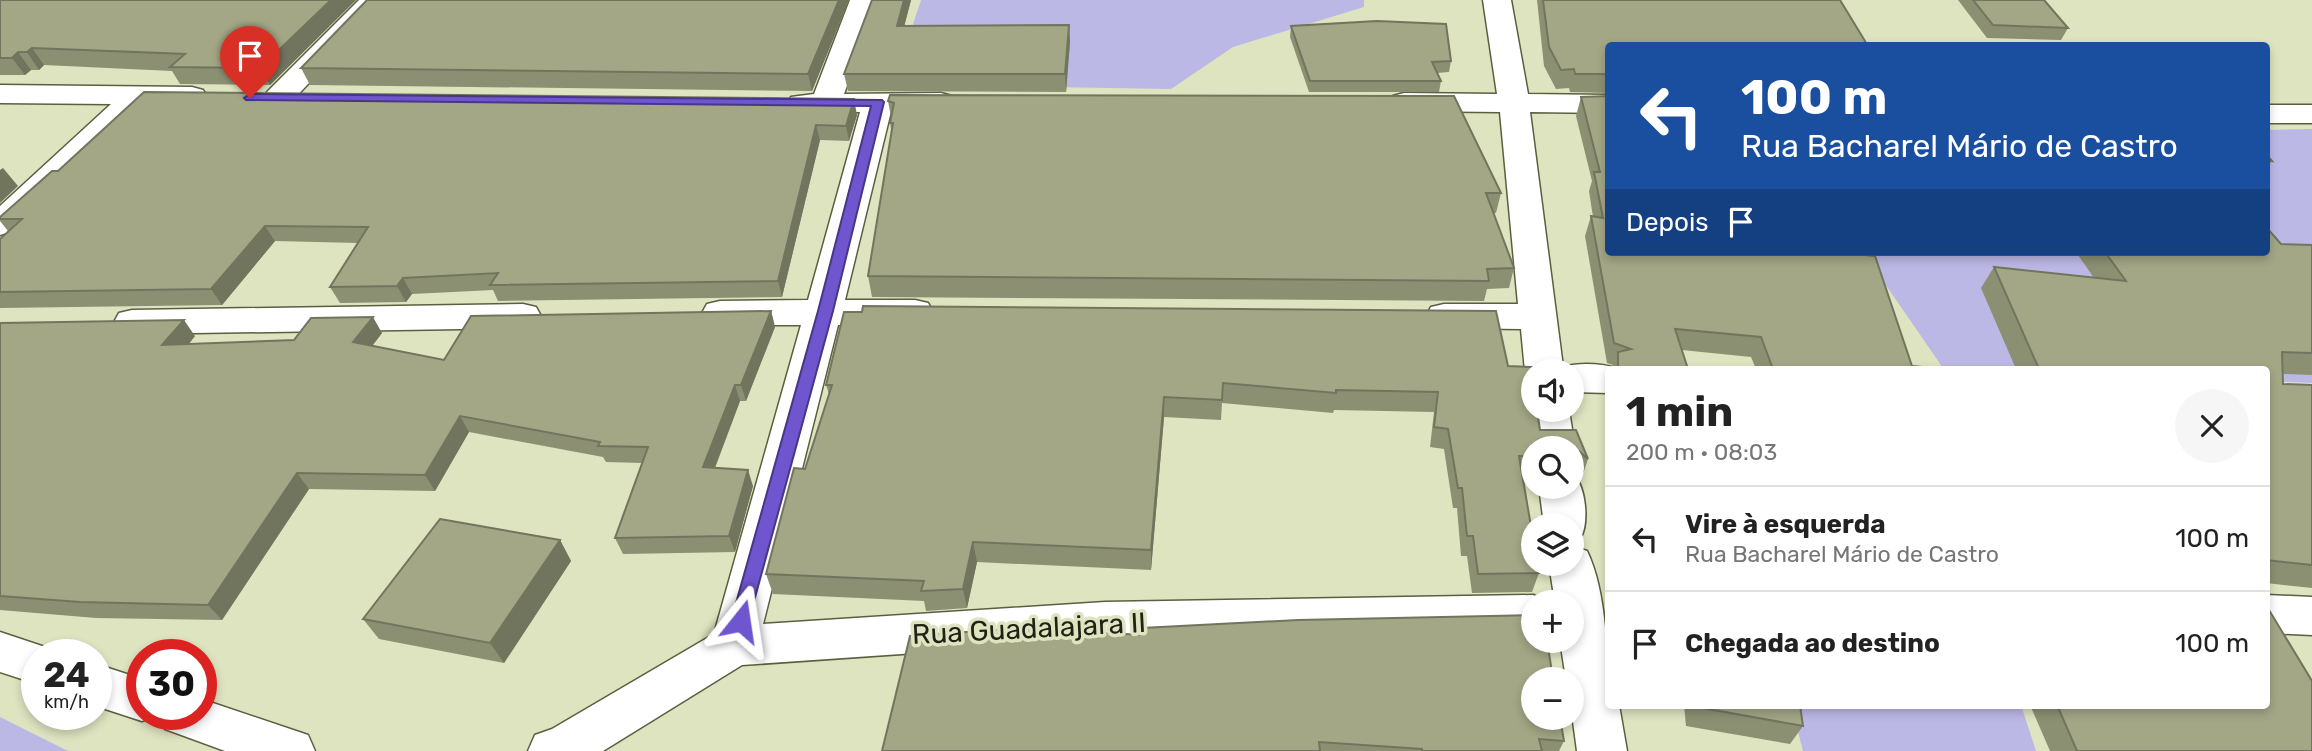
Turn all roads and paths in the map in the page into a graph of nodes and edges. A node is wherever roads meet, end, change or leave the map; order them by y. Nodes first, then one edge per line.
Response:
1 (374, 0) edge
2 (864, 0) edge
3 (1497, 0) edge
4 (0, 94) edge
5 (139, 95) junction
6 (250, 98) junction
7 (319, 99) edge
8 (878, 102) junction
9 (975, 102) edge
10 (772, 103) edge
11 (826, 103) junction
12 (1376, 103) edge
13 (1514, 103) junction
14 (1605, 104) edge
15 (2270, 114) edge
16 (2312, 114) edge
17 (0, 224) edge
18 (826, 311) junction
19 (951, 312) edge
20 (686, 313) edge
21 (560, 315) edge
22 (1413, 316) edge
23 (1539, 317) junction
24 (98, 322) edge
25 (1544, 359) edge
26 (1584, 378) edge
27 (1605, 379) edge
28 (1521, 614) edge
29 (2270, 614) edge
30 (2312, 616) edge
31 (734, 646) junction
32 (0, 652) edge
33 (1583, 653) edge
34 (21, 659) edge
35 (217, 726) edge
36 (290, 751) edge
37 (553, 751) edge
38 (1602, 751) edge

1 - 6 street
2 - 11 street
3 - 13 street
4 - 5 street
5 - 6 street
5 - 17 street
6 - 7 street
8 - 9 street
8 - 11 street
8 - 18 street
10 - 11 street
12 - 13 street
13 - 14 street
13 - 23 street
15 - 16 street
18 - 19 street
18 - 20 street
18 - 31 street
21 - 24 street
22 - 23 street
23 - 25 street
26 - 27 street
28 - 31 street, Rua Guadalajara II
29 - 30 street
31 - 37 street, Rua Guadalajara II
32 - 34 street
33 - 38 street
35 - 36 street

